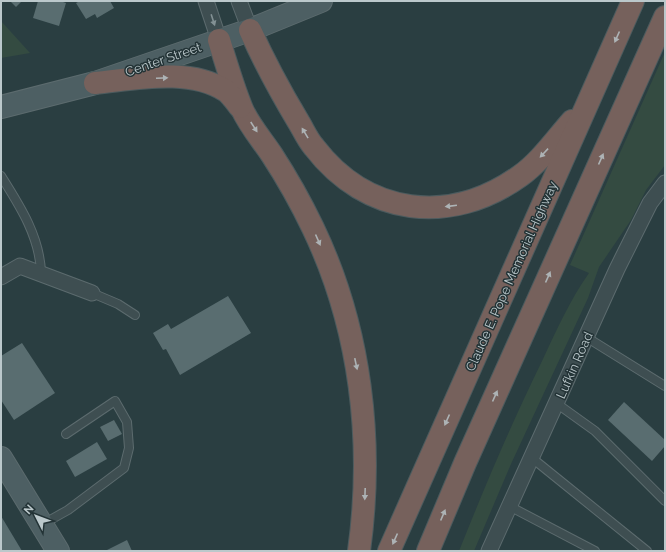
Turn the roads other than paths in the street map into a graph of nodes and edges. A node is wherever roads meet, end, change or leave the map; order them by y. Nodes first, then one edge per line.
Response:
1 (206, 1) edge
2 (240, 1) edge
3 (321, 1) edge
4 (633, 1) edge
5 (665, 17) edge
6 (250, 30) junction
7 (219, 40) junction
8 (95, 83) junction
9 (588, 102) junction
10 (5, 109) edge
11 (243, 110) junction
12 (1, 176) edge
13 (665, 183) edge
14 (41, 273) junction
15 (1, 277) edge
16 (92, 293) joint
17 (135, 315) dead end
18 (586, 337) junction
19 (665, 386) edge
20 (556, 403) junction
21 (66, 434) dead end
22 (1, 458) edge
23 (532, 458) junction
24 (665, 501) edge
25 (509, 506) junction
26 (42, 524) junction
27 (58, 551) edge
28 (359, 551) edge
29 (389, 551) edge
30 (428, 551) edge
31 (489, 551) edge
32 (596, 551) edge
33 (647, 551) edge

1 -> 7 street
2 - 6 street
3 - 6 main road, Center Street
4 -> 9 highway, Claude E. Pope Memorial Highway
30 -> 5 highway
6 - 7 main road, Center Street
9 -> 6 highway
7 - 8 main road, Center Street
7 - 11 highway
8 - 10 main road, Center Street
8 -> 11 highway
9 -> 29 highway, Claude E. Pope Memorial Highway
11 -> 28 highway
12 - 14 lane
13 - 18 street, Lufkin Road
14 - 15 street
14 - 16 street
16 - 17 lane
18 - 19 lane
18 - 20 street, Lufkin Road
20 - 23 street, Lufkin Road
20 - 24 lane
21 - 26 lane
22 - 26 main road
23 - 25 street, Lufkin Road
23 - 33 lane
25 - 31 street, Lufkin Road
25 - 32 lane
26 - 27 main road

